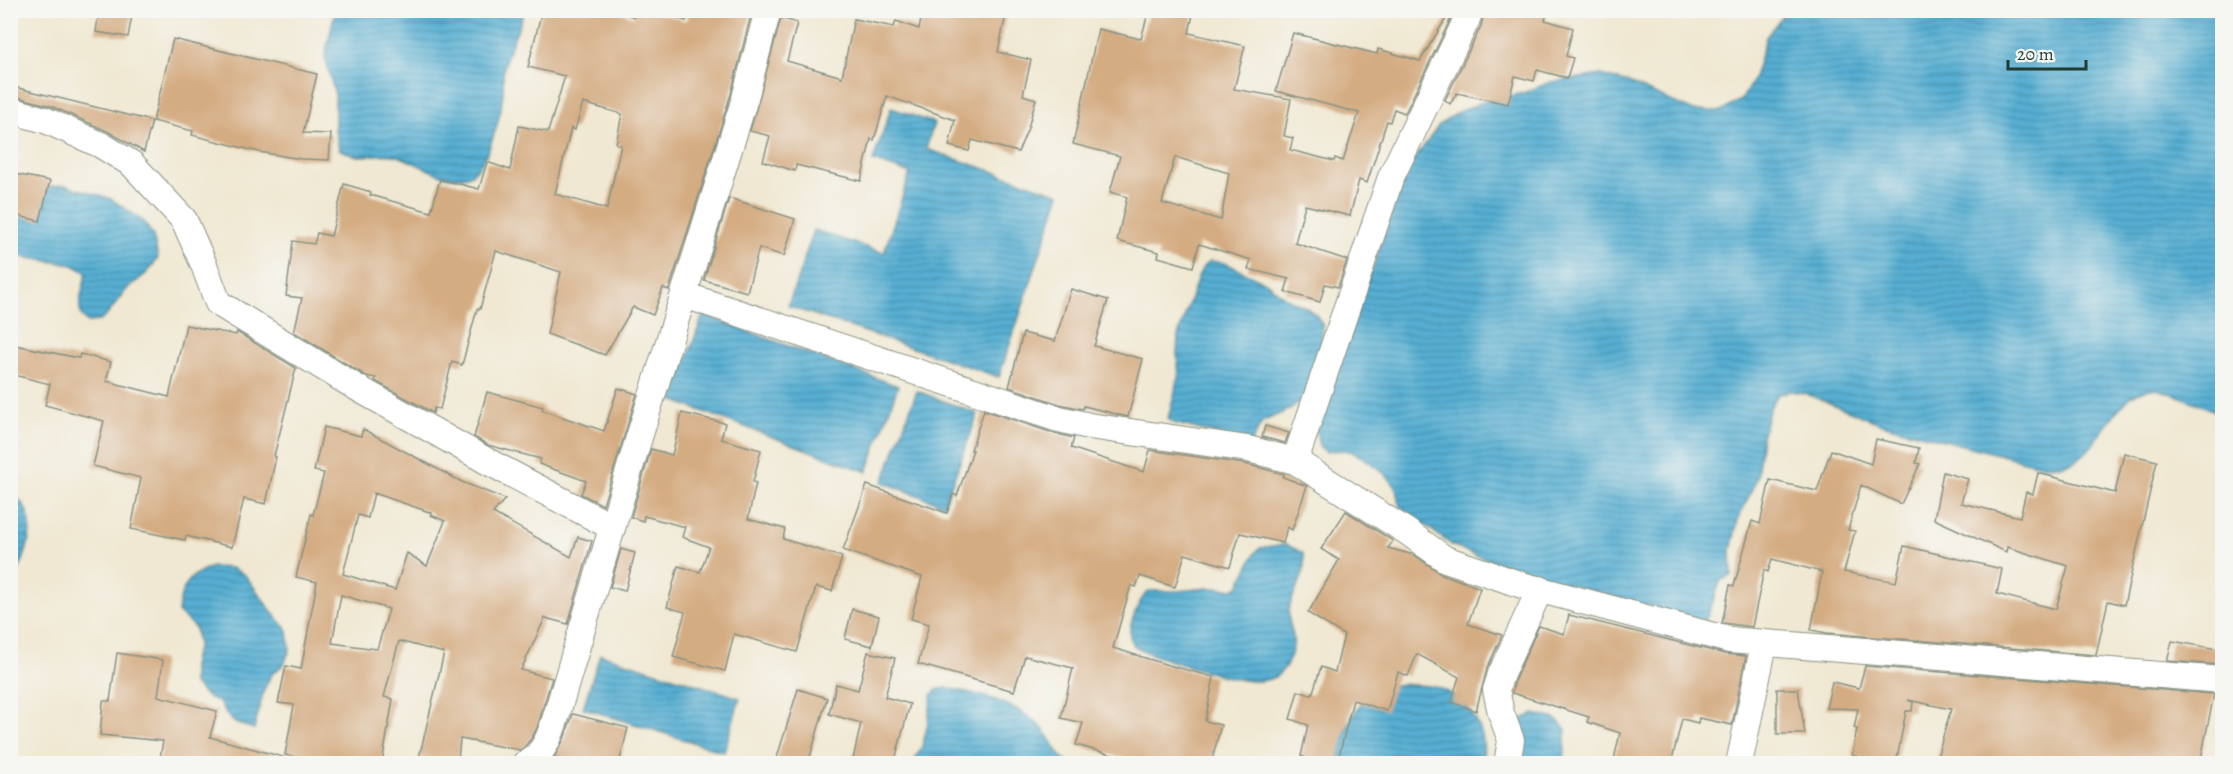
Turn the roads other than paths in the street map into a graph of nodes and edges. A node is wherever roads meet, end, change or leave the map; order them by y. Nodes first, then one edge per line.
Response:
1 (768, 10) edge
2 (1470, 10) edge
3 (10, 110) edge
4 (684, 295) junction
5 (1295, 461) junction
6 (612, 527) junction
7 (1540, 589) junction
8 (1764, 644) junction
9 (2223, 680) edge
10 (525, 764) edge
11 (1507, 764) edge
12 (1738, 764) edge

1 - 4 street
2 - 5 street
3 - 6 street
4 - 5 street
4 - 6 street
5 - 7 street
6 - 10 street
7 - 8 street
7 - 11 street
8 - 9 street
8 - 12 street

